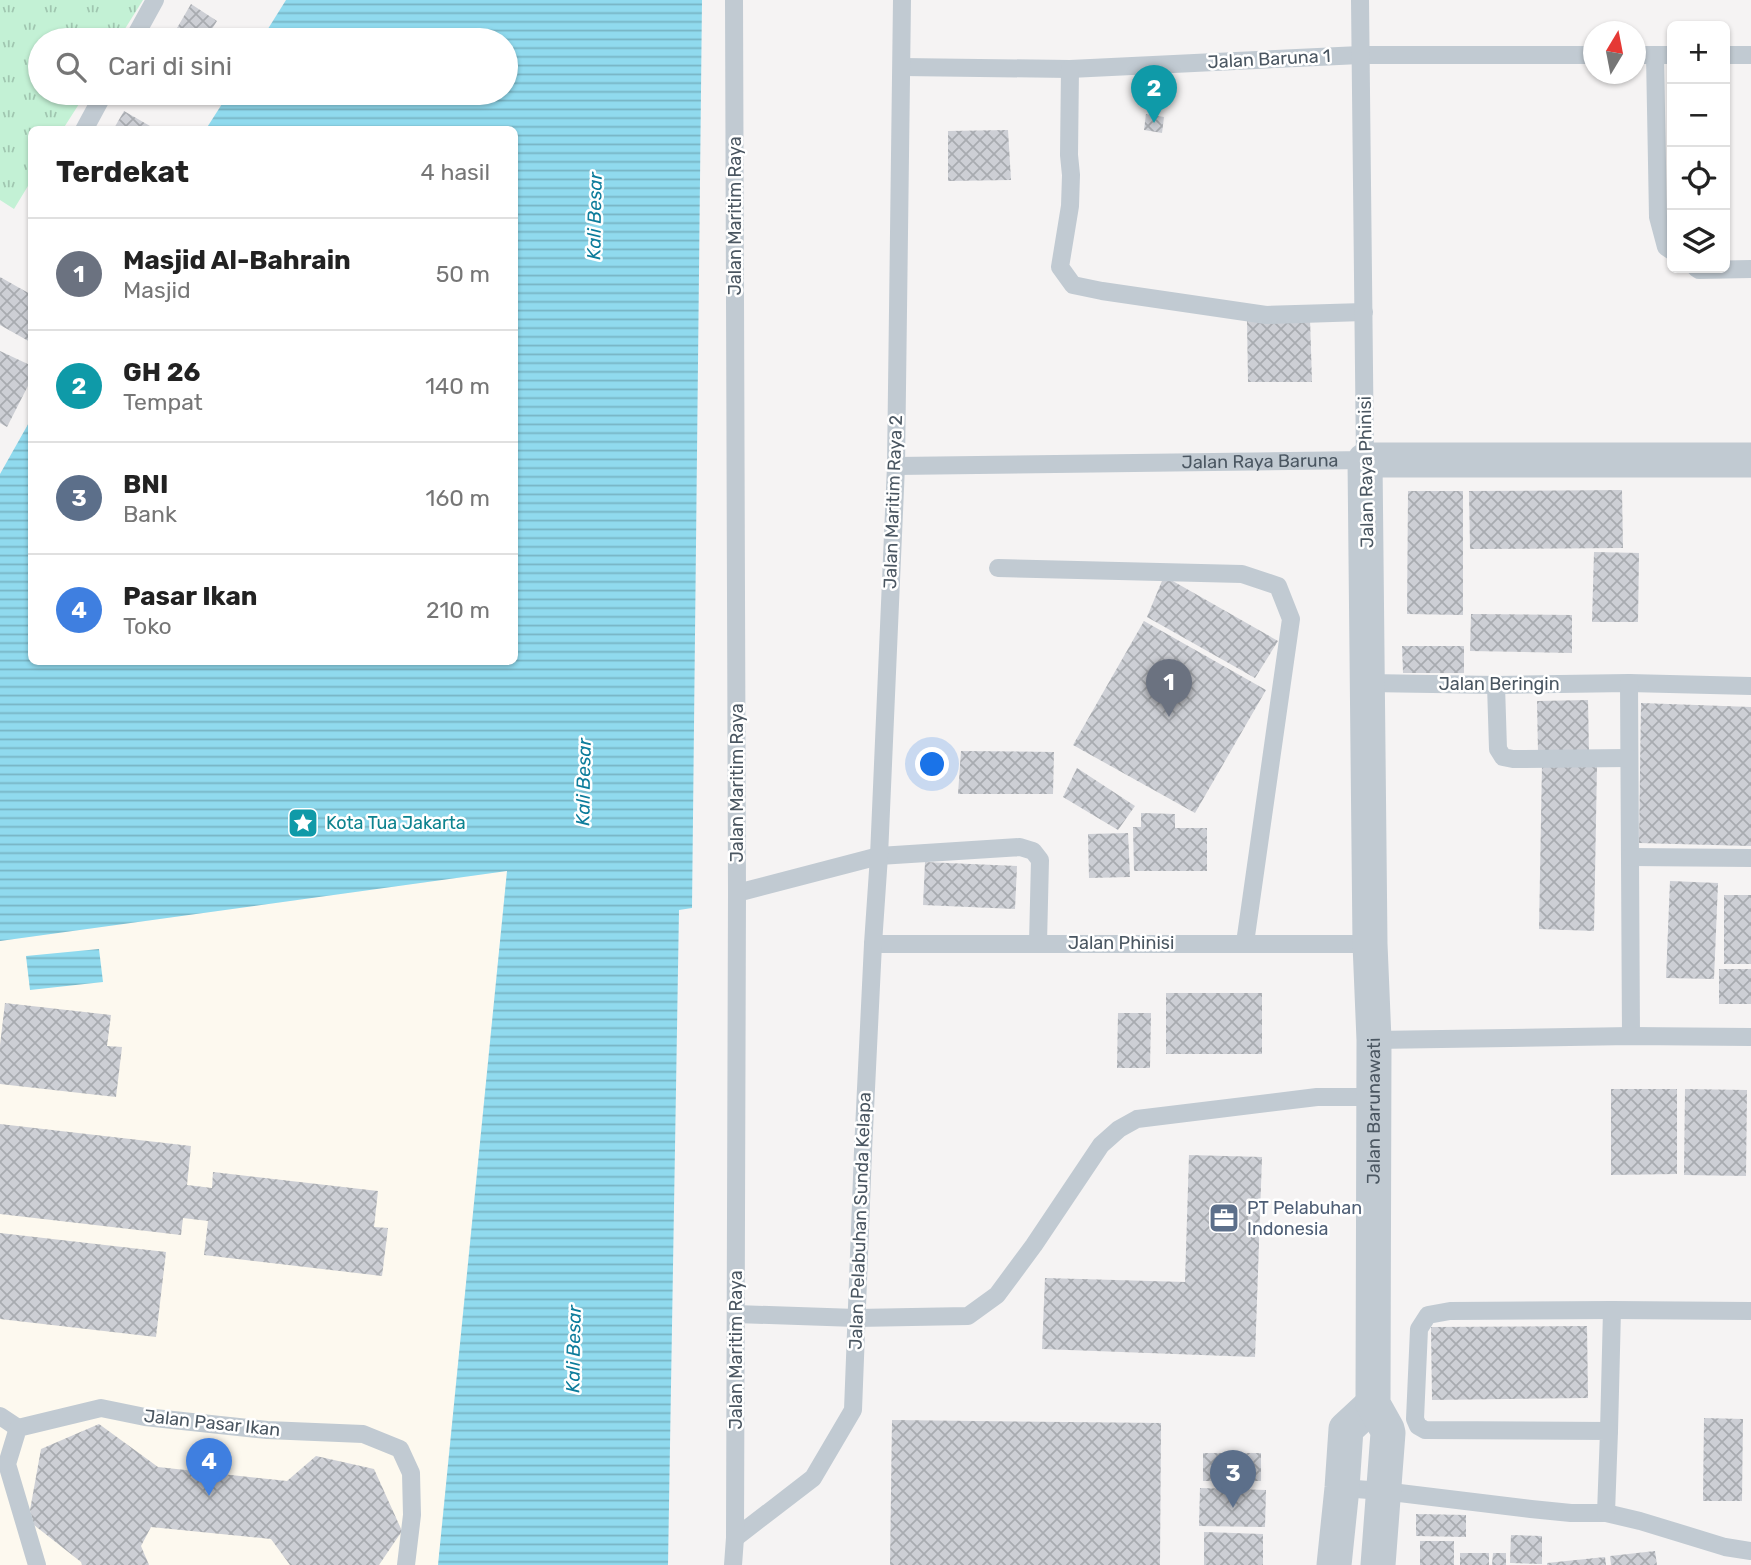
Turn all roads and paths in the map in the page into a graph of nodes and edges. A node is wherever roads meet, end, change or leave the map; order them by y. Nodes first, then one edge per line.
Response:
1 (155, 0) edge
2 (734, 0) edge
3 (902, 0) edge
4 (1360, 0) edge
5 (140, 28) edge
6 (1360, 54) junction
7 (1583, 55) edge
8 (1646, 55) edge
9 (1664, 55) edge
10 (1730, 55) edge
11 (1751, 55) edge
12 (902, 67) junction
13 (1070, 69) junction
14 (97, 105) edge
15 (85, 126) edge
16 (1667, 248) edge
17 (1730, 269) edge
18 (1751, 269) edge
19 (1364, 313) junction
20 (1365, 460) junction
21 (1751, 460) edge
22 (896, 466) junction
23 (998, 568) dead end
24 (1368, 683) junction
25 (1629, 683) junction
26 (1496, 685) junction
27 (1751, 686) edge
28 (1629, 758) junction
29 (879, 856) junction
30 (1630, 857) junction
31 (1751, 859) edge
32 (737, 892) junction
33 (1038, 943) junction
34 (1245, 943) junction
35 (873, 944) junction
36 (1370, 944) junction
37 (1631, 1036) junction
38 (1751, 1037) edge
39 (1374, 1040) junction
40 (1373, 1097) junction
41 (1612, 1310) junction
42 (1751, 1311) edge
43 (736, 1314) junction
44 (856, 1318) junction
45 (1373, 1404) junction
46 (0, 1416) edge
47 (18, 1428) junction
48 (1609, 1432) junction
49 (7, 1464) junction
50 (0, 1487) edge
51 (1342, 1488) junction
52 (1383, 1491) junction
53 (1606, 1513) junction
54 (735, 1538) junction
55 (1751, 1551) edge
56 (37, 1565) edge
57 (406, 1565) edge
58 (733, 1565) edge
59 (1334, 1565) edge
60 (1378, 1565) edge

1 - 5 lane
2 - 32 lane, Jalan Maritim Raya
3 - 12 lane, Jalan Maritim Raya 2
4 - 6 lane, Jalan Raya Phinisi
6 - 7 lane, Jalan Baruna 1
6 - 13 lane, Jalan Baruna 1
6 - 19 lane, Jalan Raya Phinisi
8 - 9 lane
9 - 16 lane
10 - 11 lane
12 - 13 lane, Jalan Baruna 1
12 - 22 lane, Jalan Maritim Raya 2
13 - 19 lane
14 - 15 lane
17 - 18 lane
19 - 20 lane, Jalan Raya Phinisi
20 - 21 street, Jalan Raya Baruna
20 - 22 lane, Jalan Raya Baruna
20 - 24 street, Jalan Raya Phinisi
22 - 29 lane, Jalan Maritim Raya 2
23 - 34 lane
24 - 26 lane, Jalan Beringin
24 - 36 street, Jalan Raya Phinisi
25 - 26 lane, Jalan Beringin
25 - 27 lane, Jalan Beringin
25 - 28 lane
26 - 28 lane
28 - 30 lane
29 - 32 lane
29 - 33 lane
29 - 35 lane, Jalan Pelabuhan Sunda Kelapa
30 - 31 lane
30 - 37 lane
32 - 43 lane, Jalan Maritim Raya
33 - 34 lane, Jalan Phinisi
33 - 35 lane, Jalan Phinisi
34 - 36 lane, Jalan Phinisi
35 - 44 lane, Jalan Pelabuhan Sunda Kelapa
36 - 39 street, Jalan Barunawati
37 - 38 lane
37 - 39 lane
39 - 40 street, Jalan Barunawati
40 - 44 lane
40 - 45 street, Jalan Barunawati
41 - 42 lane
41 - 48 lane
41 - 48 lane
43 - 44 lane
43 - 54 lane, Jalan Maritim Raya
44 - 54 lane, Jalan Pelabuhan Sunda Kelapa
45 - 51 street
45 - 52 street, Jalan Barunawati
46 - 47 lane
47 - 49 lane
47 - 57 lane, Jalan Pasar Ikan
48 - 53 lane
49 - 50 lane
49 - 56 lane
51 - 52 lane
51 - 59 street
52 - 53 lane
52 - 60 street, Jalan Barunawati
53 - 55 lane
54 - 58 lane, Jalan Maritim Raya

